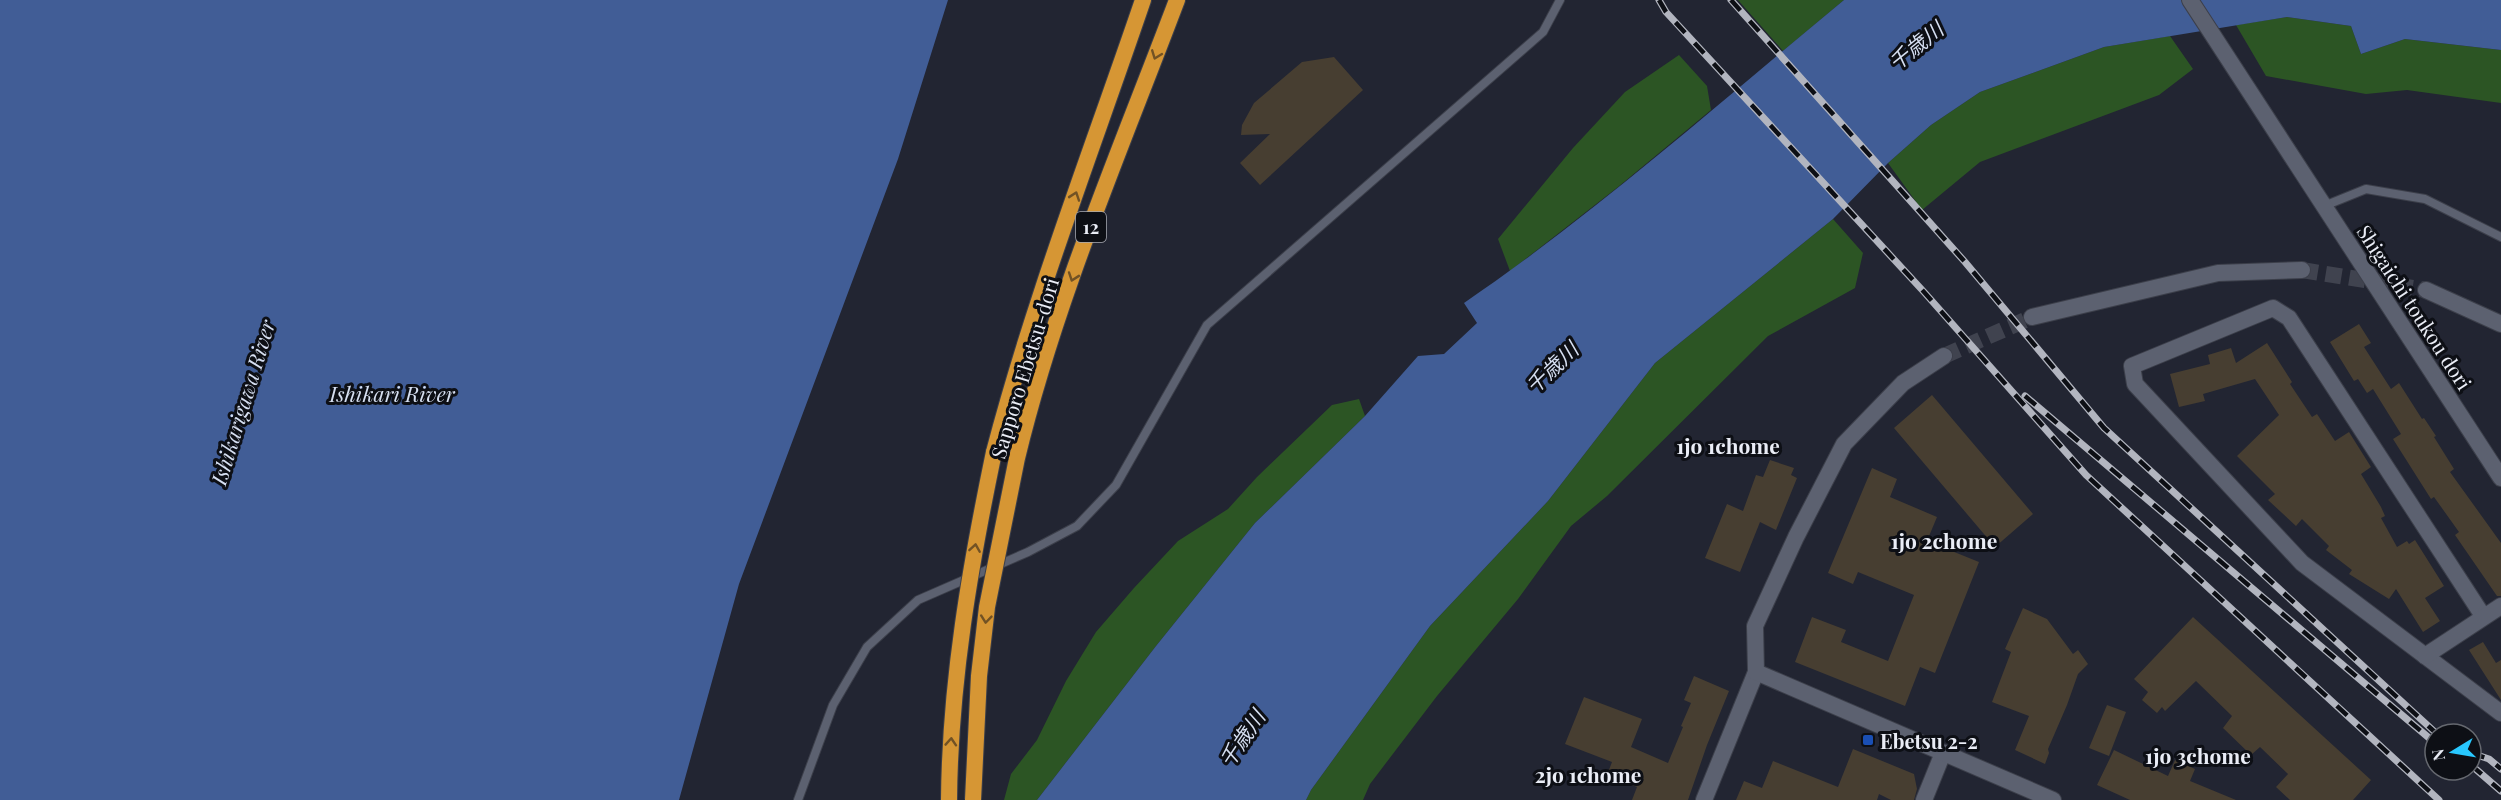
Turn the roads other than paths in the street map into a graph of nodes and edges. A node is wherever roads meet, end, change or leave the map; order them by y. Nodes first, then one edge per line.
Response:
1 (1143, 0) edge
2 (1177, 0) edge
3 (1560, 0) edge
4 (2190, 0) edge
5 (2324, 206) junction
6 (2501, 237) edge
7 (2302, 270) tunnel mouth
8 (2426, 290) tunnel mouth
9 (2031, 318) tunnel mouth
10 (2501, 324) edge
11 (1944, 356) tunnel mouth
12 (2501, 478) edge
13 (2501, 606) edge
14 (2483, 616) junction
15 (2425, 656) junction
16 (1756, 672) junction
17 (2501, 713) edge
18 (1944, 753) junction
19 (798, 800) edge
20 (949, 800) edge
21 (973, 800) edge
22 (1704, 800) edge
23 (1924, 800) edge
24 (2053, 800) edge

20 -> 1 highway, Sapporo Ebetsu-dori / 12, bridge
2 -> 21 highway, Sapporo Ebetsu-dori / 12, bridge
3 - 19 lane
4 - 5 street, Shigaichi toukou dori
5 - 6 lane
5 - 12 street, Shigaichi toukou dori
7 - 9 street
8 - 10 street, Shigaichi toukou dori
11 - 16 street
13 - 14 street
14 - 15 street
14 - 15 street
15 - 17 street
16 - 18 street
16 - 22 street
18 - 23 street
18 - 24 street

